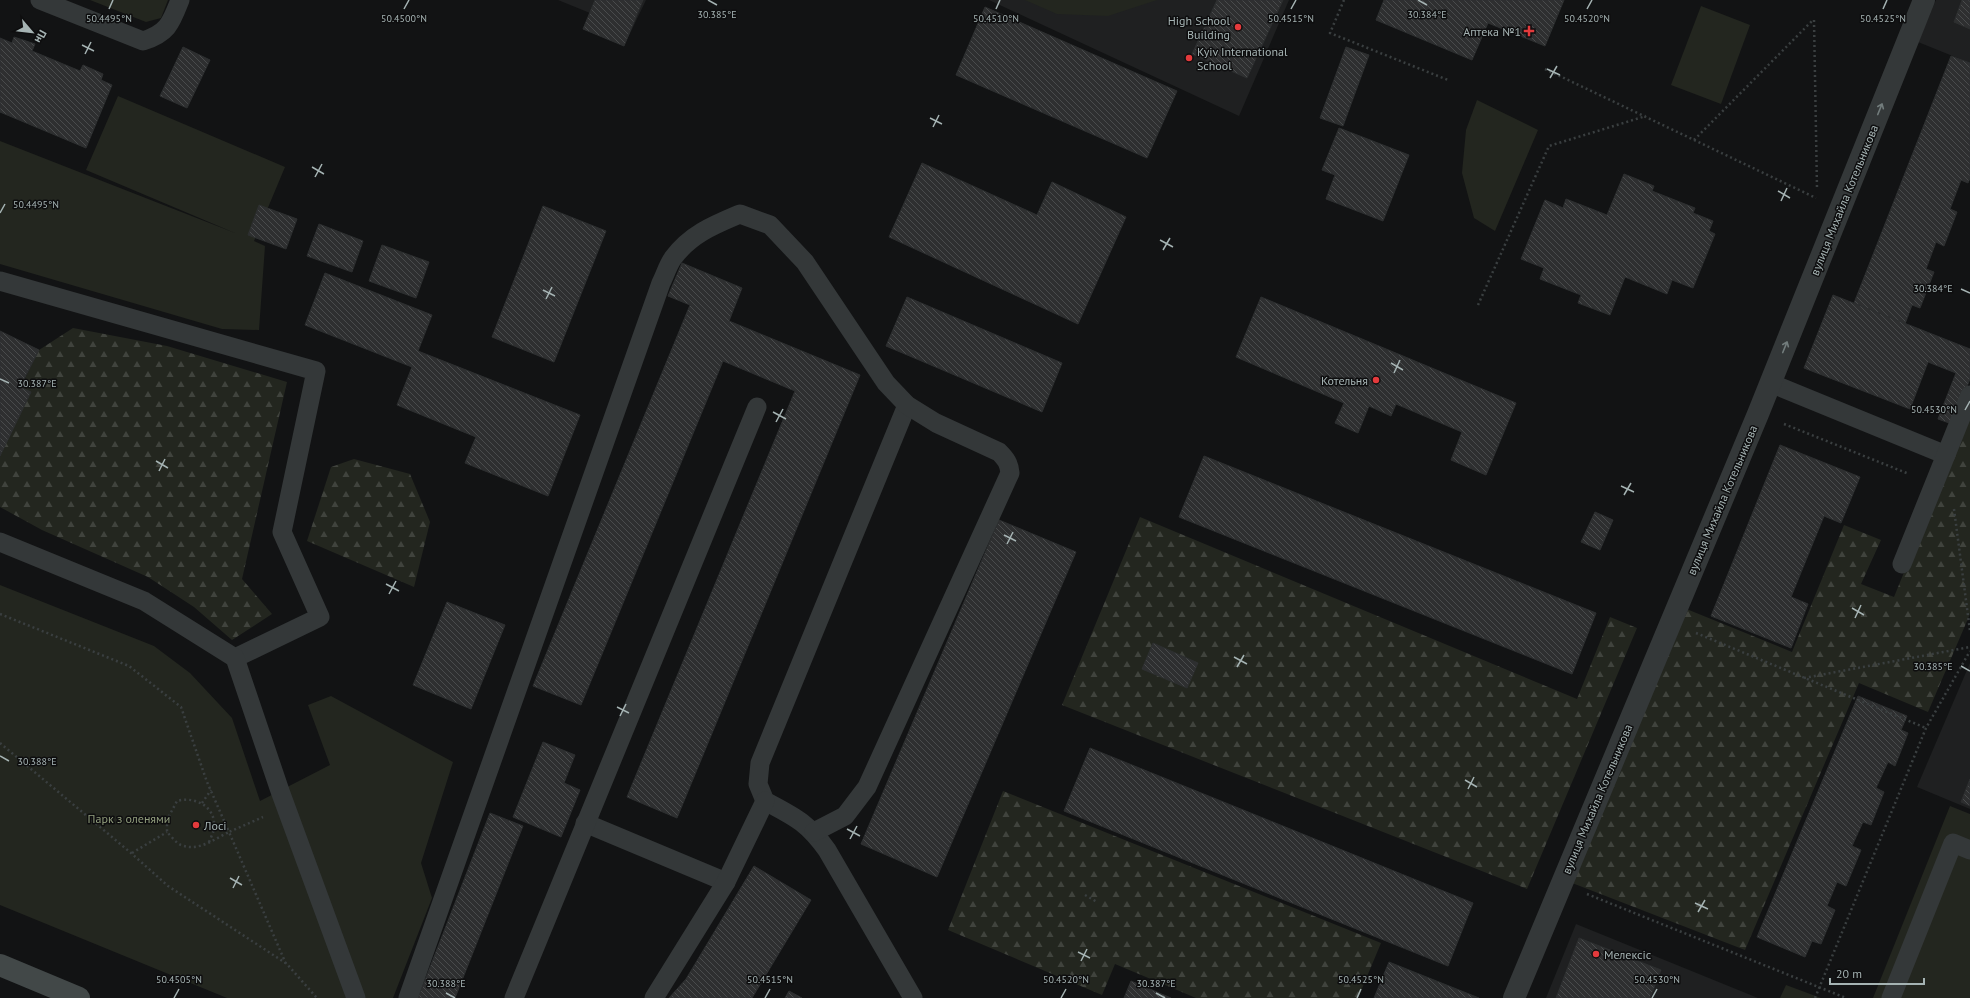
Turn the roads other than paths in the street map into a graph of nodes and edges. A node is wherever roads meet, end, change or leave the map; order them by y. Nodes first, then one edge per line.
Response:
1 (40, 0) edge
2 (180, 0) edge
3 (1924, 0) edge
4 (0, 281) edge
5 (1770, 383) junction
6 (1970, 395) edge
7 (908, 405) junction
8 (757, 408) dead end
9 (1946, 455) junction
10 (0, 542) edge
11 (1902, 564) dead end
12 (235, 658) junction
13 (765, 801) junction
14 (585, 823) junction
15 (814, 832) junction
16 (1970, 850) edge
17 (726, 882) junction
18 (0, 965) edge
19 (79, 998) edge
20 (356, 998) edge
21 (408, 998) edge
22 (514, 998) edge
23 (654, 998) edge
24 (913, 998) edge
25 (1514, 998) edge
26 (1891, 998) edge

1 - 2 lane
5 -> 3 street, вулиця Михайла Котельникова
4 - 12 lane
5 - 9 lane
5 - 25 street, вулиця Михайла Котельникова
6 - 9 lane
7 - 13 lane
7 - 15 lane
7 - 21 lane
8 - 14 lane
9 - 11 lane
10 - 12 lane
12 - 20 lane
13 - 15 lane
13 - 17 lane
14 - 17 lane
14 - 22 lane
15 - 24 lane
16 - 26 lane
17 - 23 lane
18 - 19 main road

